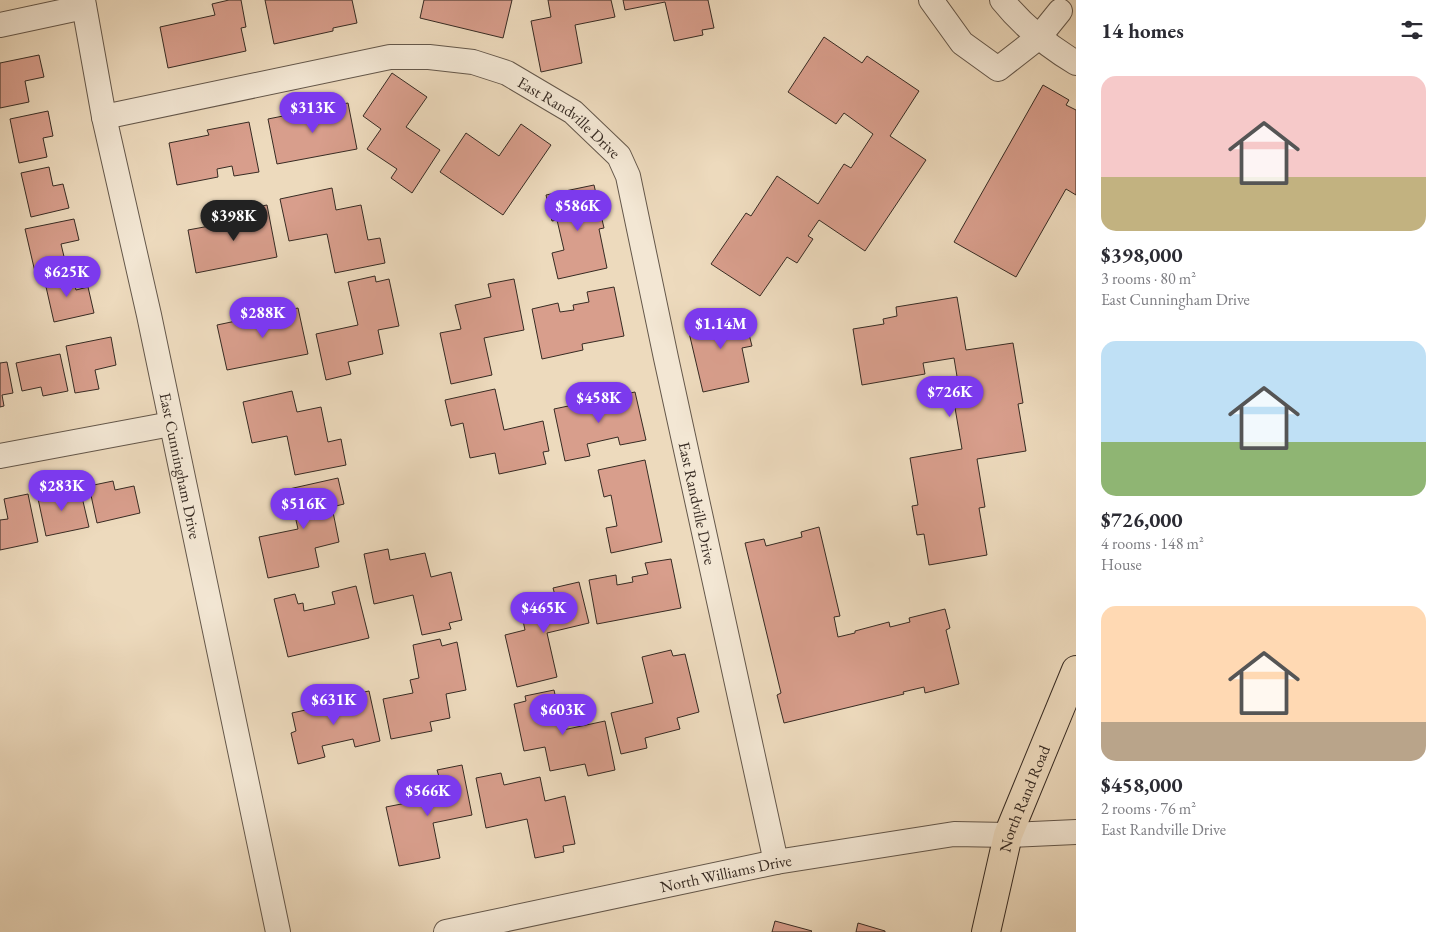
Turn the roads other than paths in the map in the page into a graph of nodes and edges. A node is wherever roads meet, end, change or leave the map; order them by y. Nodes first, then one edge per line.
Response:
1 (931, 0) edge
2 (1002, 0) edge
3 (83, 4) edge
4 (1062, 11) edge
5 (0, 26) edge
6 (1039, 37) junction
7 (1076, 63) edge
8 (104, 117) junction
9 (171, 424) junction
10 (0, 456) edge
11 (1076, 670) edge
12 (1076, 832) edge
13 (1008, 835) junction
14 (776, 862) junction
15 (278, 932) edge
16 (446, 932) edge
17 (986, 932) edge

1 - 6 street
2 - 6 street
3 - 5 street
3 - 8 street, East Cunningham Drive
4 - 6 street
6 - 7 street
8 - 9 street, East Cunningham Drive
8 - 14 street, East Randville Drive
9 - 10 street
9 - 15 street, East Cunningham Drive
11 - 13 main road, North Rand Road
12 - 13 street, North Williams Drive
13 - 14 street, North Williams Drive
13 - 17 main road, North Rand Road
14 - 16 street, North Williams Drive

